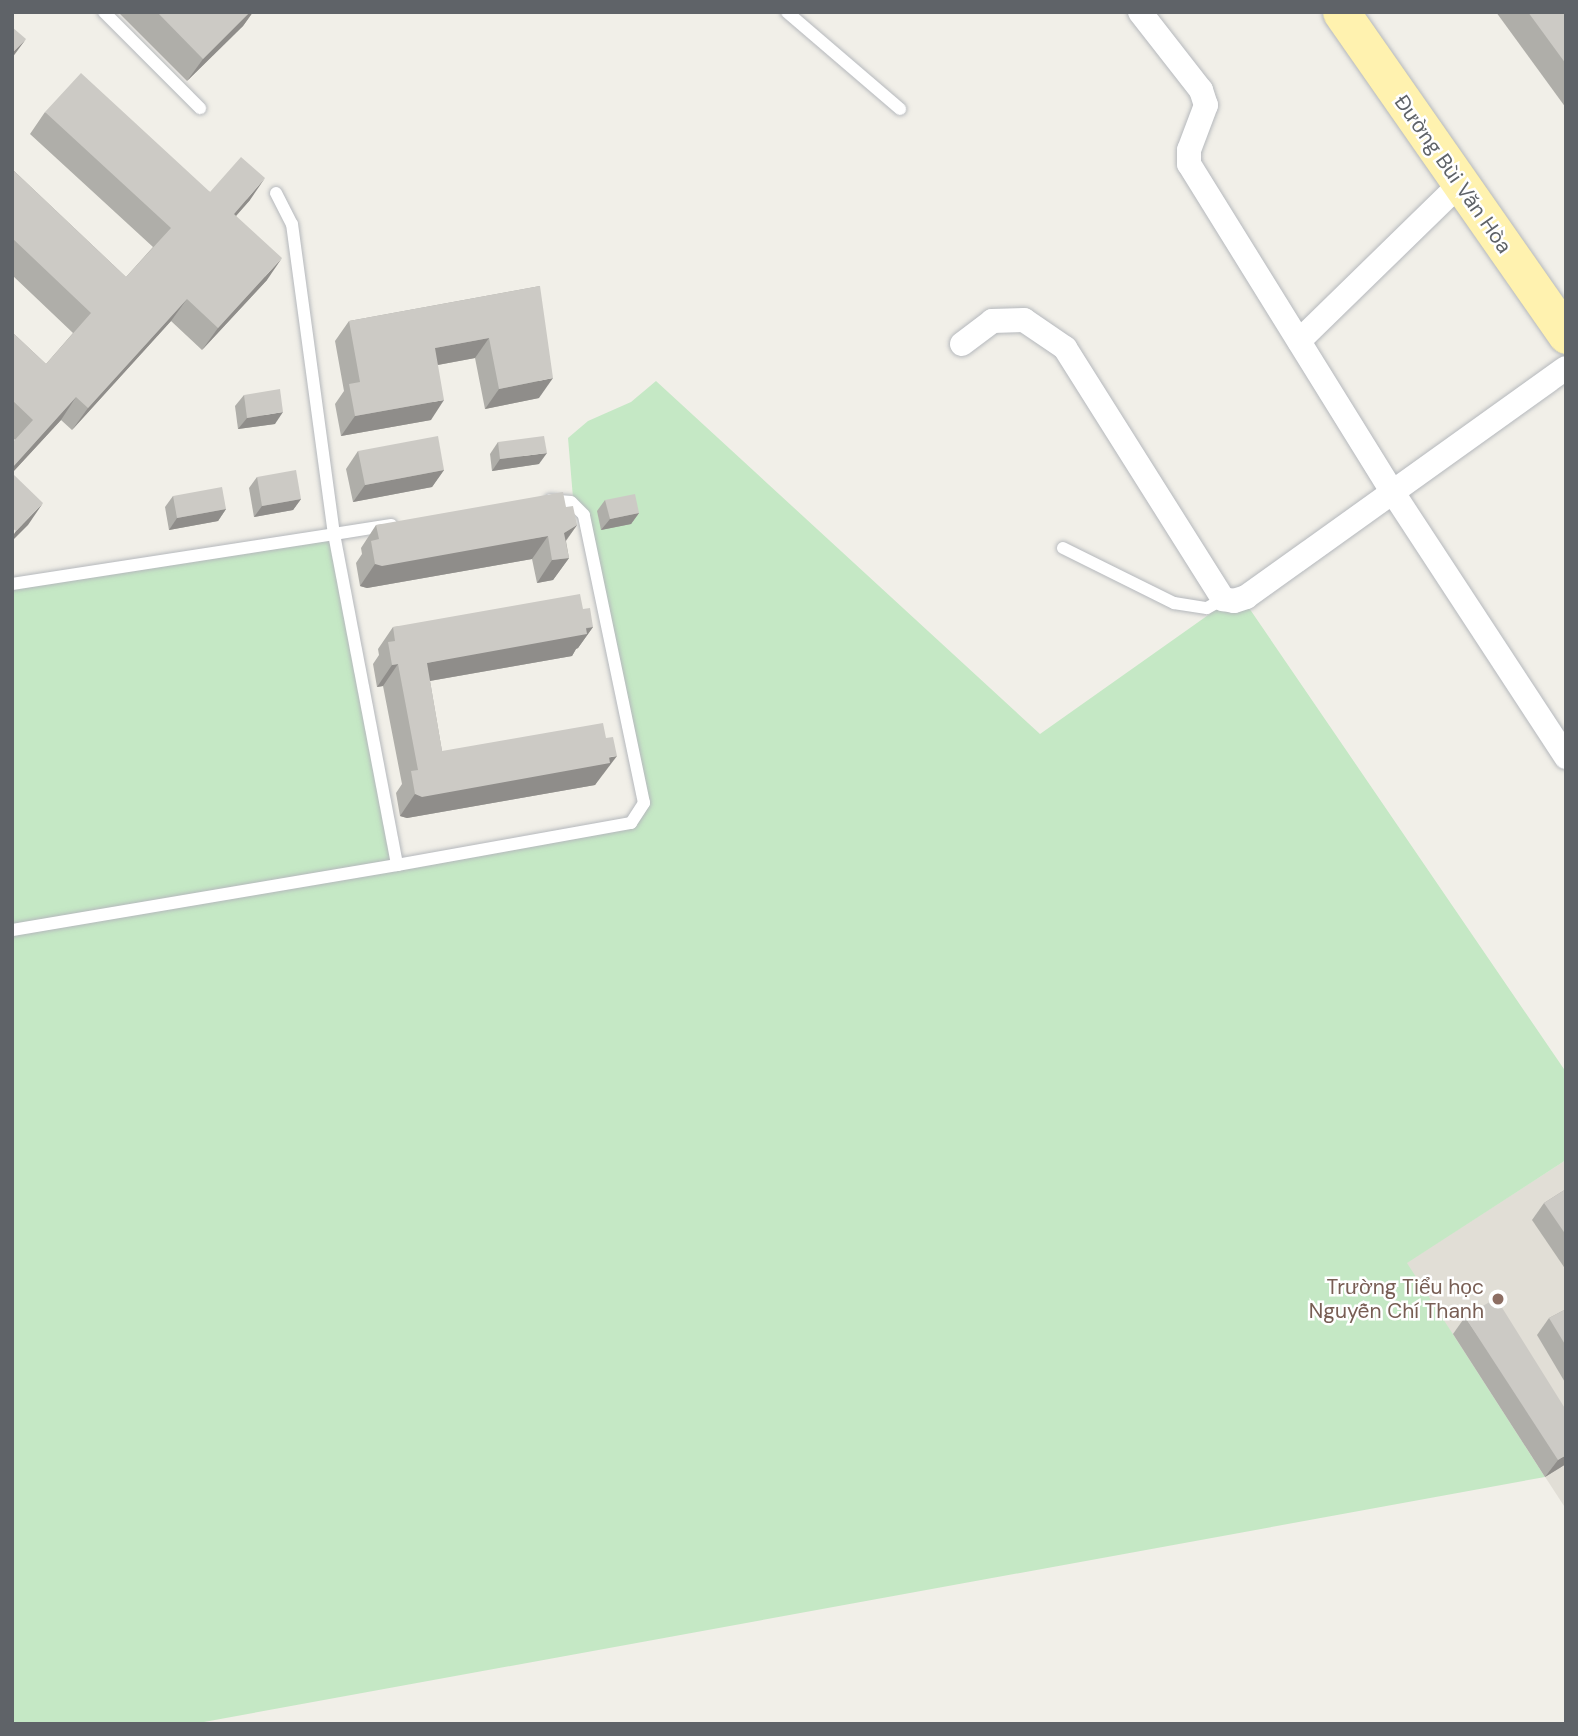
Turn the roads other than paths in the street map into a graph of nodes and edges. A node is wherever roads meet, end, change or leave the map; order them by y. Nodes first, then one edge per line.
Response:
1 (104, 12) edge
2 (787, 12) edge
3 (1140, 12) edge
4 (1341, 12) edge
5 (201, 108) dead end
6 (900, 109) dead end
7 (1460, 184) junction
8 (276, 193) dead end
9 (1566, 335) edge
10 (1298, 341) junction
11 (962, 344) dead end
12 (1566, 368) edge
13 (1392, 491) junction
14 (537, 502) edge
15 (402, 523) edge
16 (334, 534) junction
17 (1063, 548) dead end
18 (12, 584) edge
19 (1223, 599) junction
20 (1566, 757) edge
21 (397, 865) junction
22 (12, 930) edge

1 - 5 lane
2 - 6 lane
3 - 10 street
4 - 7 main road, Đường Bùi Văn Hòa
7 - 9 main road, Đường Bùi Văn Hòa
7 - 10 street
8 - 16 lane
10 - 13 street
11 - 19 street
12 - 13 street
13 - 19 street
13 - 20 street
14 - 21 lane
15 - 16 lane
16 - 18 lane
16 - 21 lane
17 - 19 lane
21 - 22 lane

